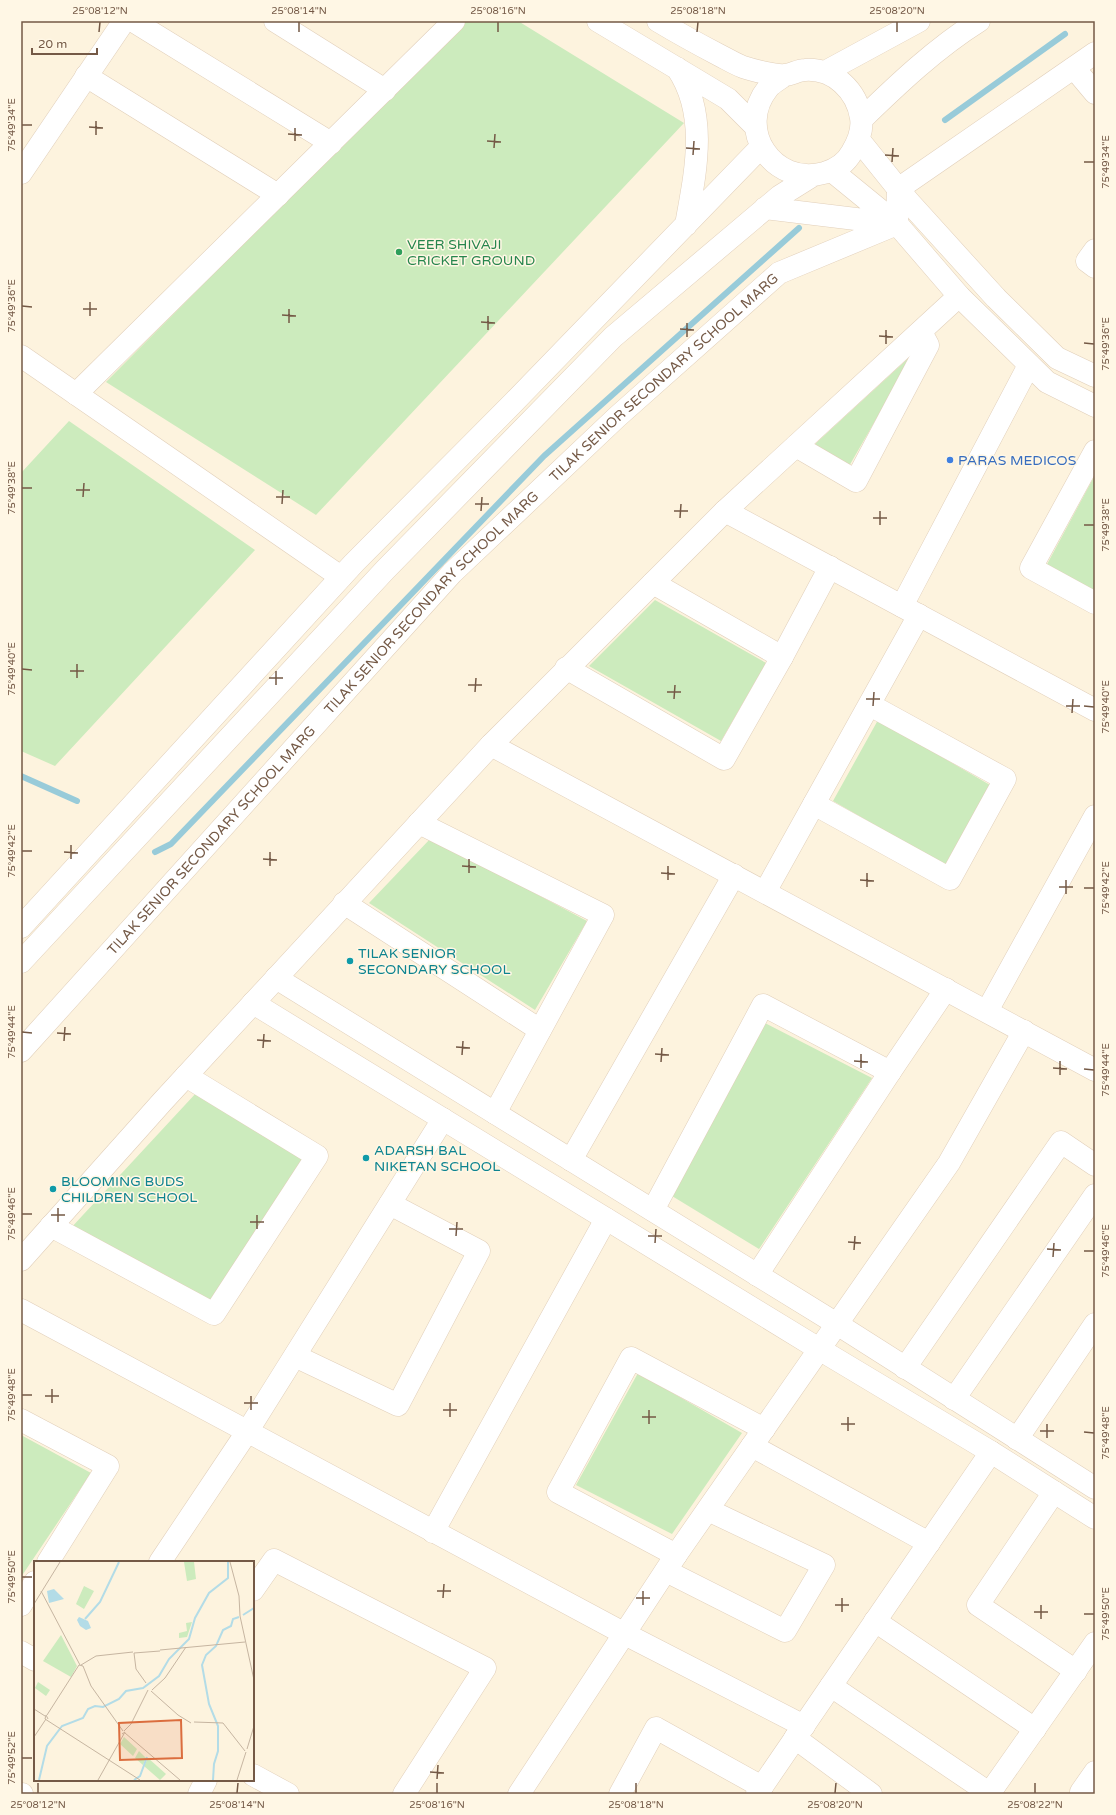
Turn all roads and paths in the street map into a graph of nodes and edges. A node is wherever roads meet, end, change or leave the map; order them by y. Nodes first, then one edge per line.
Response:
1 (124, 21) edge
2 (133, 21) edge
3 (275, 21) edge
4 (454, 21) edge
5 (598, 21) edge
6 (658, 21) edge
7 (919, 21) edge
8 (979, 21) edge
9 (1095, 53) edge
10 (677, 68) junction
11 (1074, 68) junction
12 (825, 72) junction
13 (86, 76) junction
14 (785, 76) junction
15 (385, 90) junction
16 (1095, 93) edge
17 (860, 130) junction
18 (758, 137) junction
19 (331, 143) junction
20 (21, 173) edge
21 (822, 174) junction
22 (898, 188) junction
23 (278, 195) junction
24 (765, 208) junction
25 (897, 224) junction
26 (686, 225) junction
27 (1095, 250) edge
28 (1095, 267) edge
29 (959, 296) junction
30 (921, 332) junction
31 (21, 356) edge
32 (1029, 365) junction
33 (1095, 376) edge
34 (76, 394) junction
35 (1095, 406) edge
36 (796, 446) junction
37 (1095, 451) edge
38 (725, 511) junction
39 (830, 567) junction
40 (341, 577) junction
41 (653, 583) junction
42 (1095, 603) edge
43 (911, 611) junction
44 (782, 657) junction
45 (566, 668) junction
46 (870, 704) junction
47 (1095, 710) edge
48 (490, 744) junction
49 (814, 804) junction
50 (1095, 816) edge
51 (419, 823) junction
52 (734, 875) junction
53 (765, 892) junction
54 (344, 903) junction
55 (21, 927) edge
56 (21, 962) edge
57 (276, 978) junction
58 (946, 989) junction
59 (253, 1003) junction
60 (987, 1011) junction
61 (540, 1030) junction
62 (1024, 1031) junction
63 (21, 1050) edge
64 (1095, 1070) edge
65 (890, 1072) junction
66 (186, 1076) junction
67 (495, 1113) junction
68 (443, 1119) junction
69 (571, 1160) junction
70 (1095, 1165) edge
71 (1095, 1195) edge
72 (390, 1204) junction
73 (653, 1210) junction
74 (606, 1219) junction
75 (51, 1226) junction
76 (21, 1260) edge
77 (757, 1275) junction
78 (21, 1310) edge
79 (837, 1324) junction
80 (1095, 1324) edge
81 (819, 1349) junction
82 (295, 1356) junction
83 (905, 1368) junction
84 (954, 1399) junction
85 (21, 1420) edge
86 (764, 1429) junction
87 (247, 1432) junction
88 (1017, 1439) junction
89 (752, 1446) junction
90 (991, 1452) junction
91 (1095, 1488) edge
92 (1054, 1492) junction
93 (708, 1510) junction
94 (1095, 1518) edge
95 (432, 1532) junction
96 (929, 1543) junction
97 (49, 1561) edge
98 (161, 1561) edge
99 (671, 1563) junction
100 (34, 1584) edge
101 (254, 1589) edge
102 (21, 1604) edge
103 (875, 1622) junction
104 (624, 1634) junction
105 (1095, 1643) edge
106 (21, 1652) edge
107 (34, 1659) edge
108 (1076, 1671) junction
109 (831, 1686) junction
110 (1034, 1729) junction
111 (799, 1732) junction
112 (1095, 1772) edge
113 (254, 1777) edge
114 (206, 1781) edge
115 (759, 1790) edge
116 (199, 1794) edge
117 (288, 1794) edge
118 (404, 1794) edge
119 (519, 1794) edge
120 (620, 1794) edge
121 (871, 1794) edge
122 (989, 1794) edge
123 (1084, 1794) edge

1 - 13 street
2 - 19 street
3 - 15 street
4 - 15 street
5 - 10 street
6 - 14 street
7 - 12 street
8 - 17 street
9 - 11 street
10 - 18 street
10 - 26 street
11 - 16 street
11 - 22 street
12 - 14 street
12 - 17 street
13 - 20 street
13 - 23 street
14 - 18 street
15 - 19 street
17 - 21 street
17 - 22 street
18 - 21 street
18 - 26 street
19 - 23 street
21 - 24 street
21 - 25 street
22 - 25 street
22 - 33 street
23 - 34 street
24 - 25 street
24 - 56 street
25 - 29 street
25 - 63 street, TILAK SENIOR SECONDARY SCHOOL MARG
26 - 40 street
27 - 28 street
29 - 30 street
29 - 32 street
30 - 36 street
30 - 36 street
31 - 34 street
32 - 35 street
32 - 43 street
34 - 40 street
36 - 38 street
37 - 42 street
38 - 39 street
38 - 41 street
39 - 43 street
39 - 44 street
40 - 55 street
41 - 44 street
41 - 45 street
43 - 46 street
43 - 47 street
44 - 45 street
45 - 48 street
46 - 49 street
46 - 49 street
48 - 51 street
48 - 52 street
49 - 53 street
50 - 60 street
51 - 54 street
51 - 61 street
52 - 53 street
52 - 69 street
53 - 58 street
54 - 57 street
54 - 61 street
57 - 59 street
57 - 67 street
58 - 60 street
58 - 65 street
59 - 66 street
59 - 68 street
60 - 62 street
61 - 67 street
62 - 64 street
62 - 79 street
65 - 73 street
65 - 77 street
66 - 75 street
66 - 75 street
67 - 69 street
68 - 72 street
68 - 74 street
69 - 73 street
70 - 83 street
71 - 84 street
72 - 82 street
72 - 82 street
73 - 77 street
74 - 81 street
74 - 95 street
75 - 76 street
77 - 79 street
78 - 87 street
79 - 81 street
79 - 83 street
80 - 88 street
81 - 86 street
81 - 90 street
82 - 87 street
83 - 84 street
84 - 88 street
85 - 97 street
86 - 89 street
86 - 99 street
87 - 95 street
87 - 98 street
88 - 91 street
89 - 93 street
89 - 96 street
90 - 92 street
90 - 96 street
92 - 94 street
92 - 108 street
93 - 99 street
93 - 99 street
95 - 104 street
96 - 103 street
99 - 104 street
100 - 102 street
101 - 118 street
103 - 109 street
103 - 110 street
104 - 111 street
104 - 119 street
105 - 108 street
106 - 107 street
108 - 110 street
109 - 111 street
109 - 122 street
110 - 122 street
111 - 115 street
111 - 121 street
112 - 123 street
113 - 117 street
114 - 116 street
115 - 120 street

